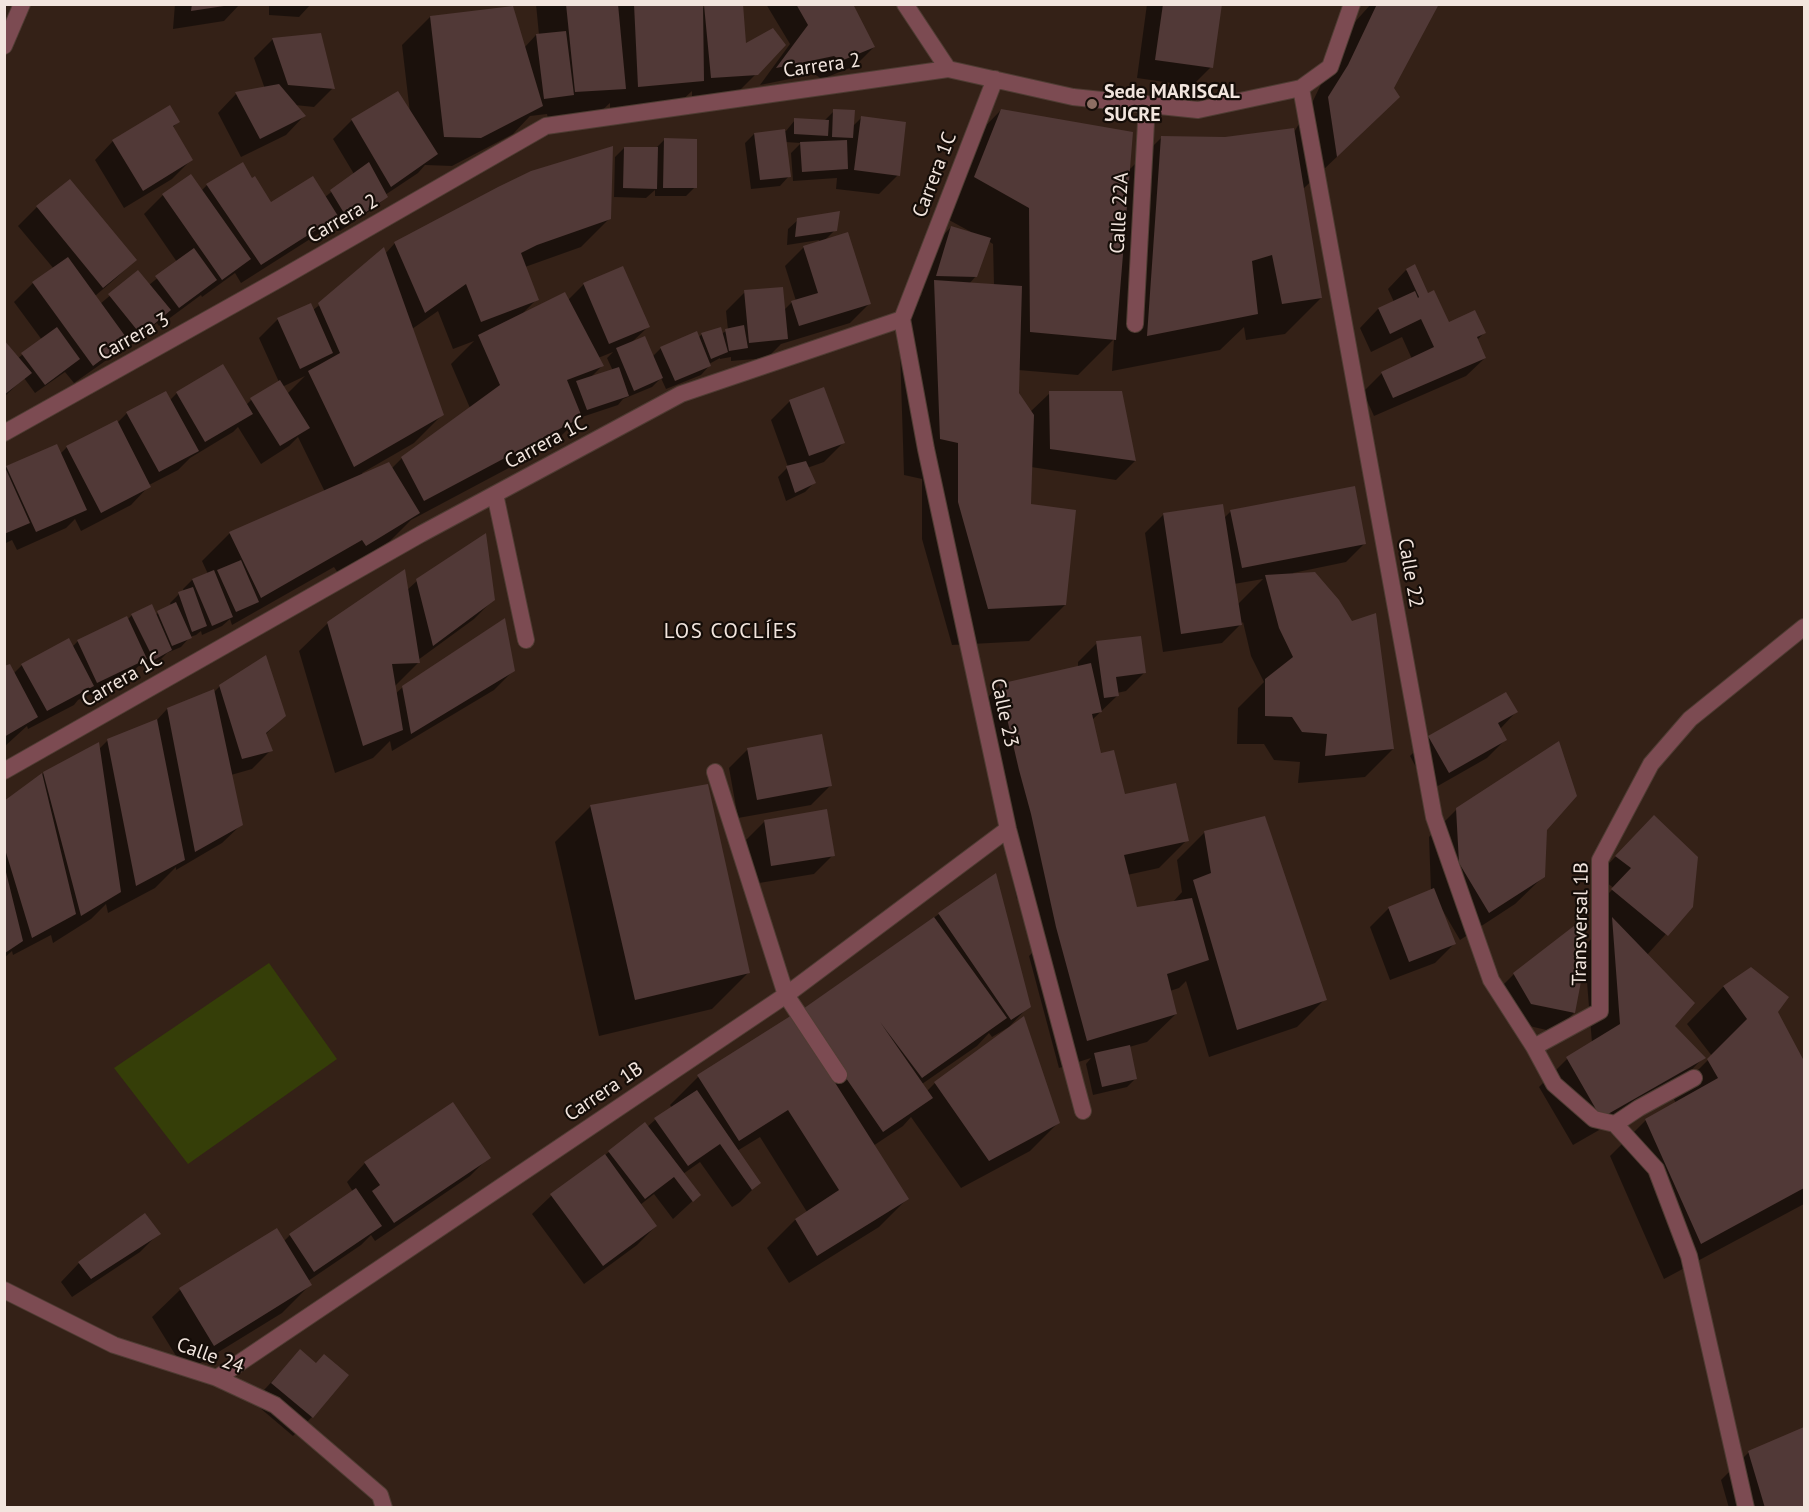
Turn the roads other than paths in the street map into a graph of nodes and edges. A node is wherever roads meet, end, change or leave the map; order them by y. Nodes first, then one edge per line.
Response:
1 (22, 4) edge
2 (905, 4) edge
3 (1352, 4) edge
4 (4, 46) edge
5 (948, 69) junction
6 (995, 79) junction
7 (1301, 88) junction
8 (1147, 104) junction
9 (284, 278) joint
10 (902, 319) junction
11 (1135, 324) dead end
12 (4, 433) edge
13 (495, 494) junction
14 (1804, 627) edge
15 (526, 640) dead end
16 (4, 771) edge
17 (715, 772) dead end
18 (1008, 829) junction
19 (786, 995) junction
20 (1534, 1047) junction
21 (839, 1075) dead end
22 (1694, 1078) dead end
23 (1083, 1111) dead end
24 (1615, 1124) junction
25 (4, 1290) edge
26 (217, 1378) junction
27 (382, 1501) edge
28 (1746, 1508) edge

1 - 4 street
2 - 5 street
3 - 7 street, Carrera 2
5 - 6 street, Carrera 2
5 - 9 street, Carrera 2
6 - 8 street, Carrera 2
6 - 10 street, Carrera 1C
7 - 8 street, Carrera 2
7 - 20 street, Calle 22
8 - 11 street, Calle 22A
9 - 12 street, Carrera 3
10 - 13 street, Carrera 1C
10 - 18 street, Calle 23
13 - 15 street
13 - 16 street, Carrera 1C
14 - 20 street, Transversal 1B
17 - 19 street
18 - 19 street, Carrera 1B
18 - 23 street, Calle 23
19 - 21 street
19 - 26 street, Carrera 1B
20 - 24 street, Calle 22
22 - 24 street
24 - 28 street
25 - 26 street, Calle 24
26 - 27 street, Calle 24

